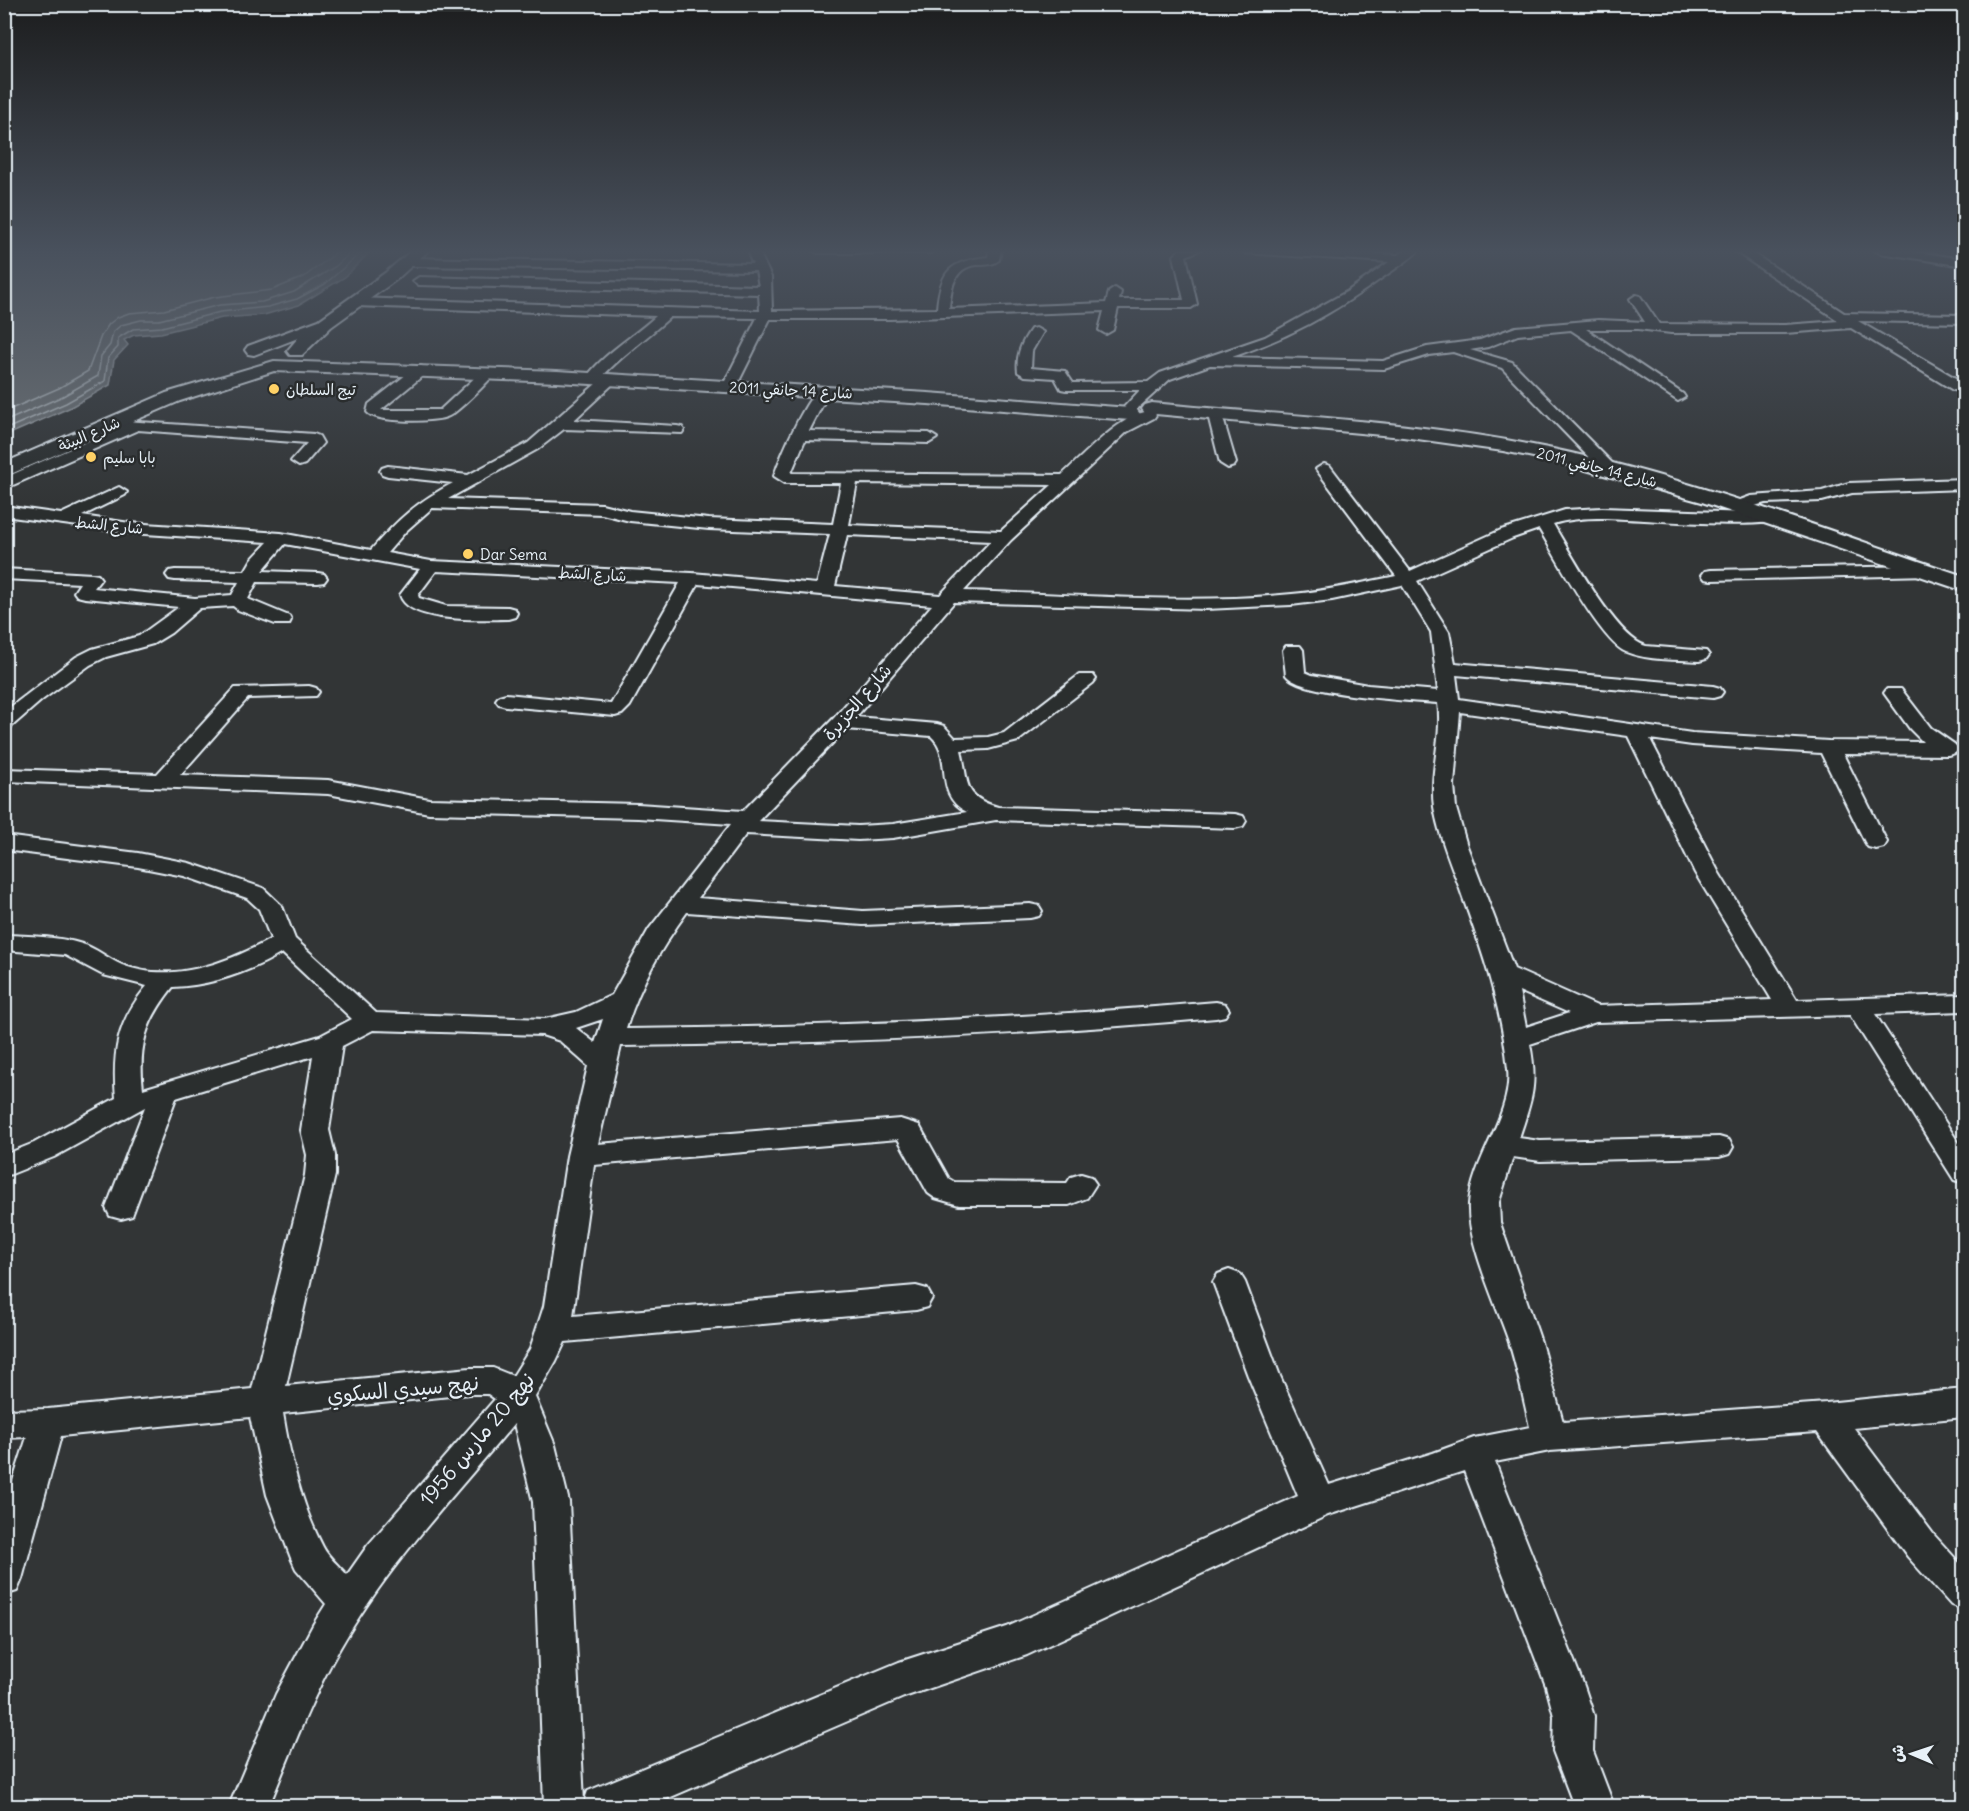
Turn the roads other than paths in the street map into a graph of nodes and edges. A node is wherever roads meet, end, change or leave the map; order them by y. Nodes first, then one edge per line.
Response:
1 (295, 335) edge
2 (313, 335) edge
3 (643, 335) edge
4 (755, 335) edge
5 (1033, 335) edge
6 (1281, 335) edge
7 (1507, 335) edge
8 (1586, 335) edge
9 (1871, 335) edge
10 (1450, 348) junction
11 (297, 352) junction
12 (240, 357) junction
13 (1205, 361) junction
14 (272, 367) junction
15 (421, 370) junction
16 (487, 374) junction
17 (600, 379) junction
18 (729, 387) junction
19 (1965, 387) edge
20 (822, 392) junction
21 (173, 397) junction
22 (1678, 397) dead end
23 (1140, 408) junction
24 (1215, 415) junction
25 (111, 424) junction
26 (561, 424) junction
27 (135, 426) junction
28 (677, 430) dead end
29 (799, 435) junction
30 (929, 438) dead end
31 (299, 460) dead end
32 (1228, 463) dead end
33 (1324, 469) dead end
34 (1609, 469) junction
35 (4, 471) edge
36 (388, 471) dead end
37 (850, 479) junction
38 (470, 480) junction
39 (1068, 480) junction
40 (4, 484) edge
41 (1965, 484) edge
42 (118, 492) dead end
43 (428, 503) junction
44 (1738, 506) junction
45 (4, 511) edge
46 (1773, 518) junction
47 (61, 520) junction
48 (1543, 520) junction
49 (840, 529) junction
50 (1005, 536) junction
51 (281, 538) junction
52 (375, 556) junction
53 (431, 566) junction
54 (1924, 571) junction
55 (4, 574) edge
56 (175, 575) dead end
57 (1711, 575) dead end
58 (251, 576) junction
59 (318, 578) dead end
60 (692, 578) junction
61 (1407, 579) junction
62 (1965, 584) edge
63 (824, 591) junction
64 (947, 599) junction
65 (238, 600) junction
66 (195, 603) junction
67 (508, 613) dead end
68 (282, 620) dead end
69 (1293, 650) dead end
70 (1699, 654) dead end
71 (1446, 668) junction
72 (1086, 679) dead end
73 (309, 692) dead end
74 (1713, 692) dead end
75 (1894, 693) dead end
76 (506, 700) dead end
77 (1448, 701) junction
78 (842, 722) junction
79 (4, 723) edge
80 (1636, 732) junction
81 (949, 744) junction
82 (1829, 747) junction
83 (1956, 750) edge
84 (4, 775) edge
85 (164, 780) junction
86 (997, 814) junction
87 (1235, 821) dead end
88 (744, 822) junction
89 (1876, 842) dead end
90 (4, 843) edge
91 (679, 904) junction
92 (1030, 911) dead end
93 (4, 942) edge
94 (284, 942) junction
95 (1503, 974) junction
96 (164, 981) junction
97 (622, 1000) junction
98 (1965, 1003) edge
99 (1858, 1007) junction
100 (1789, 1008) junction
101 (1216, 1010) dead end
102 (1594, 1014) junction
103 (369, 1021) junction
104 (544, 1027) junction
105 (1516, 1039) junction
106 (329, 1042) junction
107 (605, 1051) junction
108 (164, 1093) junction
109 (130, 1102) junction
110 (1503, 1145) junction
111 (1719, 1147) dead end
112 (580, 1156) junction
113 (4, 1167) edge
114 (1965, 1173) edge
115 (1080, 1184) dead end
116 (121, 1208) dead end
117 (1229, 1282) dead end
118 (916, 1298) dead end
119 (554, 1330) junction
120 (518, 1396) junction
121 (266, 1403) junction
122 (1965, 1403) edge
123 (1826, 1417) junction
124 (4, 1424) edge
125 (48, 1424) junction
126 (1550, 1437) junction
127 (1474, 1452) junction
128 (1319, 1503) junction
129 (4, 1579) edge
130 (1965, 1593) edge
131 (349, 1604) junction
132 (249, 1806) edge
133 (564, 1806) edge
134 (603, 1806) edge
135 (1594, 1806) edge

1 - 12 main road, شارع البيئة
2 - 11 main road, شارع البيئة
3 - 17 street
4 - 18 street
5 - 23 street
6 - 13 street, شارع الجزيرة
7 - 10 street
8 - 22 street
9 - 19 street
10 - 13 street
10 - 34 street
11 - 12 main road, شارع 14 جانفي 2011
11 - 14 main road, شارع البيئة
11 - 15 main road, شارع 14 جانفي 2011
12 - 14 main road, شارع 14 جانفي 2011
12 - 21 main road, شارع البيئة
13 - 23 street, شارع الجزيرة
14 - 15 main road, شارع 14 جانفي 2011
14 - 21 main road, شارع البيئة
15 - 16 main road, شارع 14 جانفي 2011
15 - 16 street
16 - 17 main road, شارع 14 جانفي 2011
17 - 18 main road, شارع 14 جانفي 2011
17 - 26 street
18 - 20 main road, شارع 14 جانفي 2011
20 - 23 main road, شارع 14 جانفي 2011
20 - 29 street
21 - 25 main road, شارع البيئة
23 - 24 main road, شارع 14 جانفي 2011
23 - 39 street, شارع الجزيرة
24 - 32 street
24 - 34 main road, شارع 14 جانفي 2011
25 - 27 street
25 - 35 main road, شارع البيئة
26 - 28 street
26 - 38 street
27 - 31 street
27 - 40 street
29 - 30 street
29 - 37 street
33 - 61 street
34 - 44 main road, شارع 14 جانفي 2011
36 - 38 street
37 - 39 street
37 - 49 street
38 - 43 street
39 - 50 street, شارع الجزيرة
41 - 44 street
42 - 47 street, شارع الشط
43 - 49 street
43 - 52 street
44 - 46 main road, شارع 14 جانفي 2011
45 - 47 street, شارع الشط
46 - 48 street, شارع الشط
46 - 54 main road, شارع 14 جانفي 2011
47 - 51 street, شارع الشط
48 - 61 street, شارع الشط
48 - 70 street
49 - 50 street
49 - 63 street
50 - 64 street, شارع الجزيرة
51 - 52 street, شارع الشط
51 - 58 street
52 - 53 street, شارع الشط
53 - 60 street, شارع الشط
53 - 67 street
54 - 57 street
54 - 62 main road, شارع 14 جانفي 2011
55 - 66 street
56 - 58 street
58 - 59 street
58 - 65 street
60 - 63 street, شارع الشط
60 - 76 street
61 - 64 street, شارع الشط
61 - 71 street
63 - 64 street, شارع الشط
64 - 78 street, شارع الجزيرة
65 - 66 street
65 - 68 street
66 - 79 street
69 - 77 street
71 - 74 street
71 - 77 street
72 - 81 street
73 - 85 street
75 - 83 street
77 - 80 street
77 - 95 street
78 - 81 street
78 - 88 street, شارع الجزيرة
80 - 82 street
80 - 100 street
81 - 86 street
82 - 83 street
82 - 89 street
84 - 85 street
85 - 88 street
86 - 87 street
86 - 88 street
88 - 91 street, شارع الجزيرة
90 - 94 street
91 - 92 street
91 - 97 street, شارع الجزيرة
93 - 96 street
94 - 96 street
94 - 103 street
95 - 102 street
95 - 105 street
96 - 109 street
97 - 104 street
97 - 107 street, نهج 20 مارس 1956
98 - 99 street
99 - 100 street
99 - 114 street
100 - 102 street
101 - 107 street
102 - 105 street
103 - 104 street
103 - 106 street
104 - 107 street
105 - 110 street
106 - 108 street
106 - 121 street
107 - 112 street, نهج 20 مارس 1956
108 - 109 street
108 - 116 street
109 - 113 street
110 - 111 street
110 - 126 street
112 - 115 street
112 - 119 street, نهج 20 مارس 1956
117 - 128 street
118 - 119 street
119 - 120 street, نهج 20 مارس 1956
120 - 121 street, نهج سيدي السكوي
120 - 131 street, نهج 20 مارس 1956
120 - 133 street
121 - 125 street, نهج سيدي السكوي
121 - 131 street
122 - 123 street
123 - 126 street
123 - 130 street
124 - 125 street, نهج سيدي السكوي
125 - 129 street
126 - 127 street
127 - 128 street
127 - 135 street
128 - 134 street
131 - 132 street, نهج 20 مارس 1956

